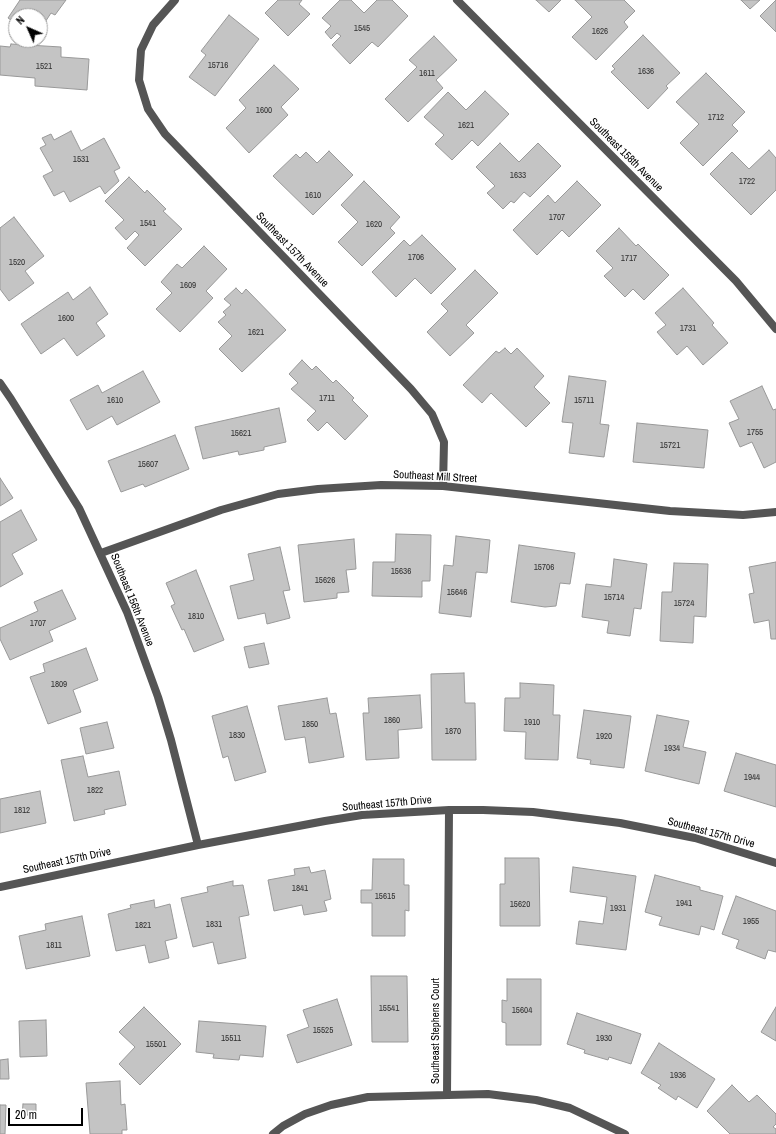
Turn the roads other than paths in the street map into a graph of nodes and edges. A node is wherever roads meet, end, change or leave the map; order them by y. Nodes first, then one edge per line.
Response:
1 (175, 0) edge
2 (457, 0) edge
3 (776, 329) edge
4 (0, 384) edge
5 (443, 486) junction
6 (776, 512) edge
7 (101, 553) junction
8 (449, 810) junction
9 (198, 845) junction
10 (776, 863) edge
11 (0, 887) edge
12 (447, 1095) junction
13 (273, 1134) edge
14 (625, 1134) edge

1 - 5 street, Southeast 157th Avenue
2 - 3 street, Southeast 158th Avenue
4 - 7 street, Southeast 156th Avenue
5 - 6 street, Southeast Mill Street
5 - 7 street, Southeast Mill Street
7 - 9 street, Southeast 156th Avenue
8 - 9 street, Southeast 157th Drive
8 - 10 street, Southeast 157th Drive
8 - 12 street, Southeast Stephens Court
9 - 11 street, Southeast 157th Drive
12 - 13 street, Southeast Stephens Court
12 - 14 street

